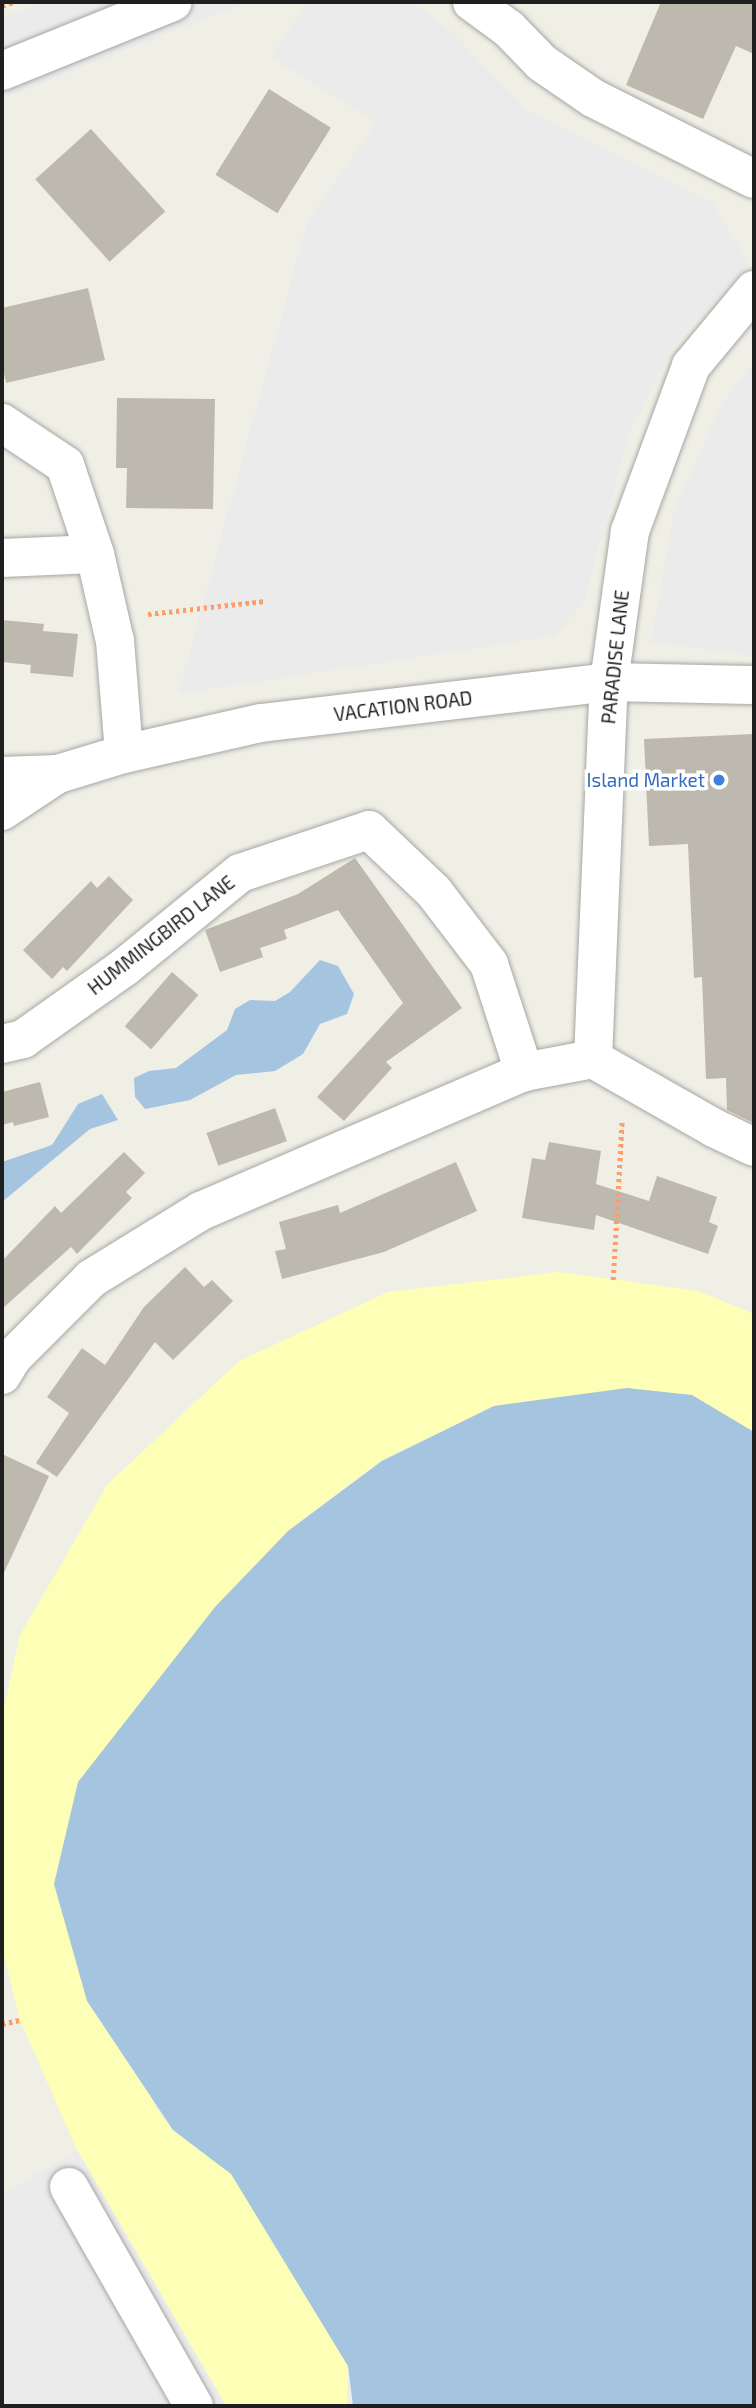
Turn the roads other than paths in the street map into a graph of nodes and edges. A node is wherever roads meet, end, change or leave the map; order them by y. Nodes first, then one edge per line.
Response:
1 (173, 2) edge
2 (472, 2) edge
3 (509, 16) edge
4 (2, 71) edge
5 (754, 179) edge
6 (754, 290) edge
7 (2, 423) edge
8 (95, 554) junction
9 (2, 558) edge
10 (609, 682) junction
11 (754, 685) edge
12 (124, 754) junction
13 (58, 774) junction
14 (2, 776) edge
15 (2, 811) edge
16 (2, 1044) edge
17 (609, 1068) junction
18 (524, 1072) junction
19 (754, 1147) edge
20 (2, 1375) edge
21 (69, 2187) dead end
22 (194, 2406) edge

1 - 4 street
2 - 3 street
3 - 5 street
6 - 10 street, PARADISE LANE
7 - 8 street
8 - 9 street
8 - 12 street
10 - 11 street, VACATION ROAD
10 - 12 street, VACATION ROAD
10 - 17 street, PARADISE LANE
12 - 13 street, VACATION ROAD
13 - 14 street, VACATION ROAD
13 - 15 street, VACATION ROAD
16 - 18 street, HUMMINGBIRD LANE
17 - 18 street
17 - 19 street
18 - 20 street
21 - 22 street

